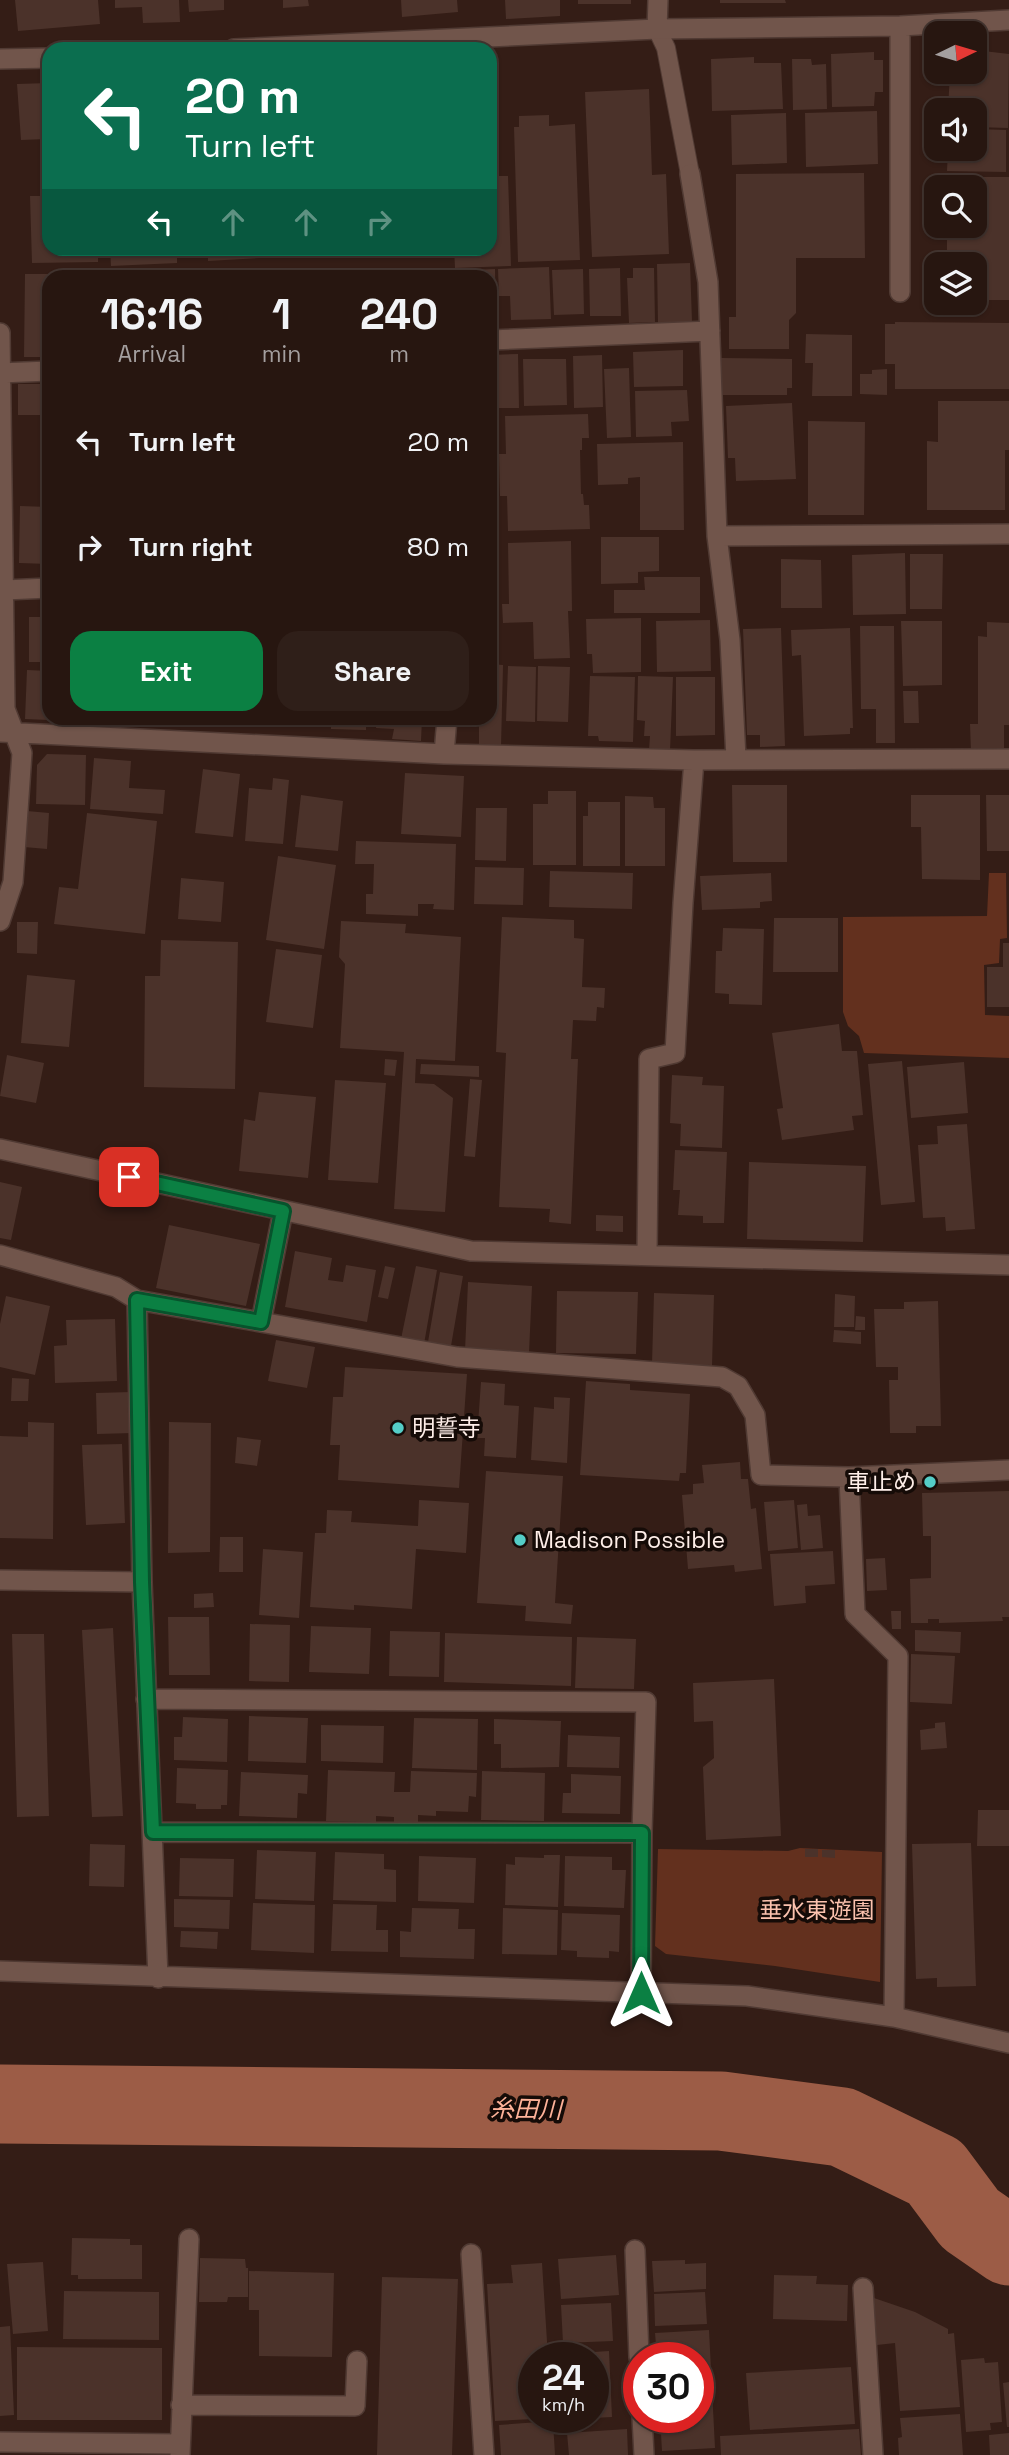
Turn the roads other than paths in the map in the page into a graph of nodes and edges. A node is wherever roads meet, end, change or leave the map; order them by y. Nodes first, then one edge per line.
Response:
1 (658, 0) edge
2 (1009, 20) edge
3 (900, 26) junction
4 (657, 29) junction
5 (382, 42) edge
6 (42, 58) edge
7 (0, 59) edge
8 (690, 174) joint
9 (900, 292) dead end
10 (710, 331) junction
11 (0, 333) edge
12 (497, 340) edge
13 (42, 371) edge
14 (1, 373) edge
15 (1009, 534) edge
16 (717, 536) junction
17 (42, 588) edge
18 (5, 590) junction
19 (446, 725) edge
20 (7, 732) edge
21 (444, 754) junction
22 (736, 758) junction
23 (1009, 759) edge
24 (694, 760) junction
25 (0, 921) edge
26 (0, 1150) edge
27 (283, 1211) junction
28 (0, 1255) edge
29 (647, 1255) junction
30 (1009, 1265) edge
31 (137, 1300) junction
32 (261, 1322) junction
33 (1009, 1470) edge
34 (849, 1477) junction
35 (0, 1580) edge
36 (142, 1582) junction
37 (146, 1699) junction
38 (153, 1832) junction
39 (642, 1833) junction
40 (0, 1971) edge
41 (158, 1978) junction
42 (641, 1993) junction
43 (894, 2017) junction
44 (1009, 2043) edge
45 (189, 2239) dead end
46 (635, 2250) dead end
47 (471, 2254) dead end
48 (863, 2288) dead end
49 (638, 2342) edge
50 (357, 2361) dead end
51 (181, 2405) junction
52 (642, 2433) edge
53 (0, 2442) edge
54 (180, 2450) edge
55 (484, 2455) edge
56 (643, 2455) edge
57 (873, 2455) edge

1 - 4 street
2 - 3 street
3 - 4 street
3 - 9 street
4 - 5 street
4 - 8 lane
6 - 7 street
8 - 10 street
10 - 12 street
10 - 16 street
11 - 14 street
13 - 14 street
14 - 18 street
15 - 16 street
16 - 22 street
17 - 18 street
18 - 20 street
19 - 21 street
20 - 21 street
20 - 25 street
21 - 24 street
22 - 23 street
22 - 24 street
24 - 29 street
26 - 27 street
27 - 29 street
27 - 32 street
28 - 31 street
29 - 30 street
31 - 32 street
31 - 36 street
32 - 34 street
33 - 34 street
34 - 43 street
35 - 36 street
36 - 37 street
37 - 38 street
37 - 39 street
38 - 39 street
38 - 41 street
39 - 42 street
40 - 41 street
41 - 42 street
42 - 43 street
43 - 44 street
45 - 51 street
46 - 49 street
47 - 55 street
48 - 57 street
50 - 51 street
51 - 54 street
52 - 56 street
53 - 54 street

